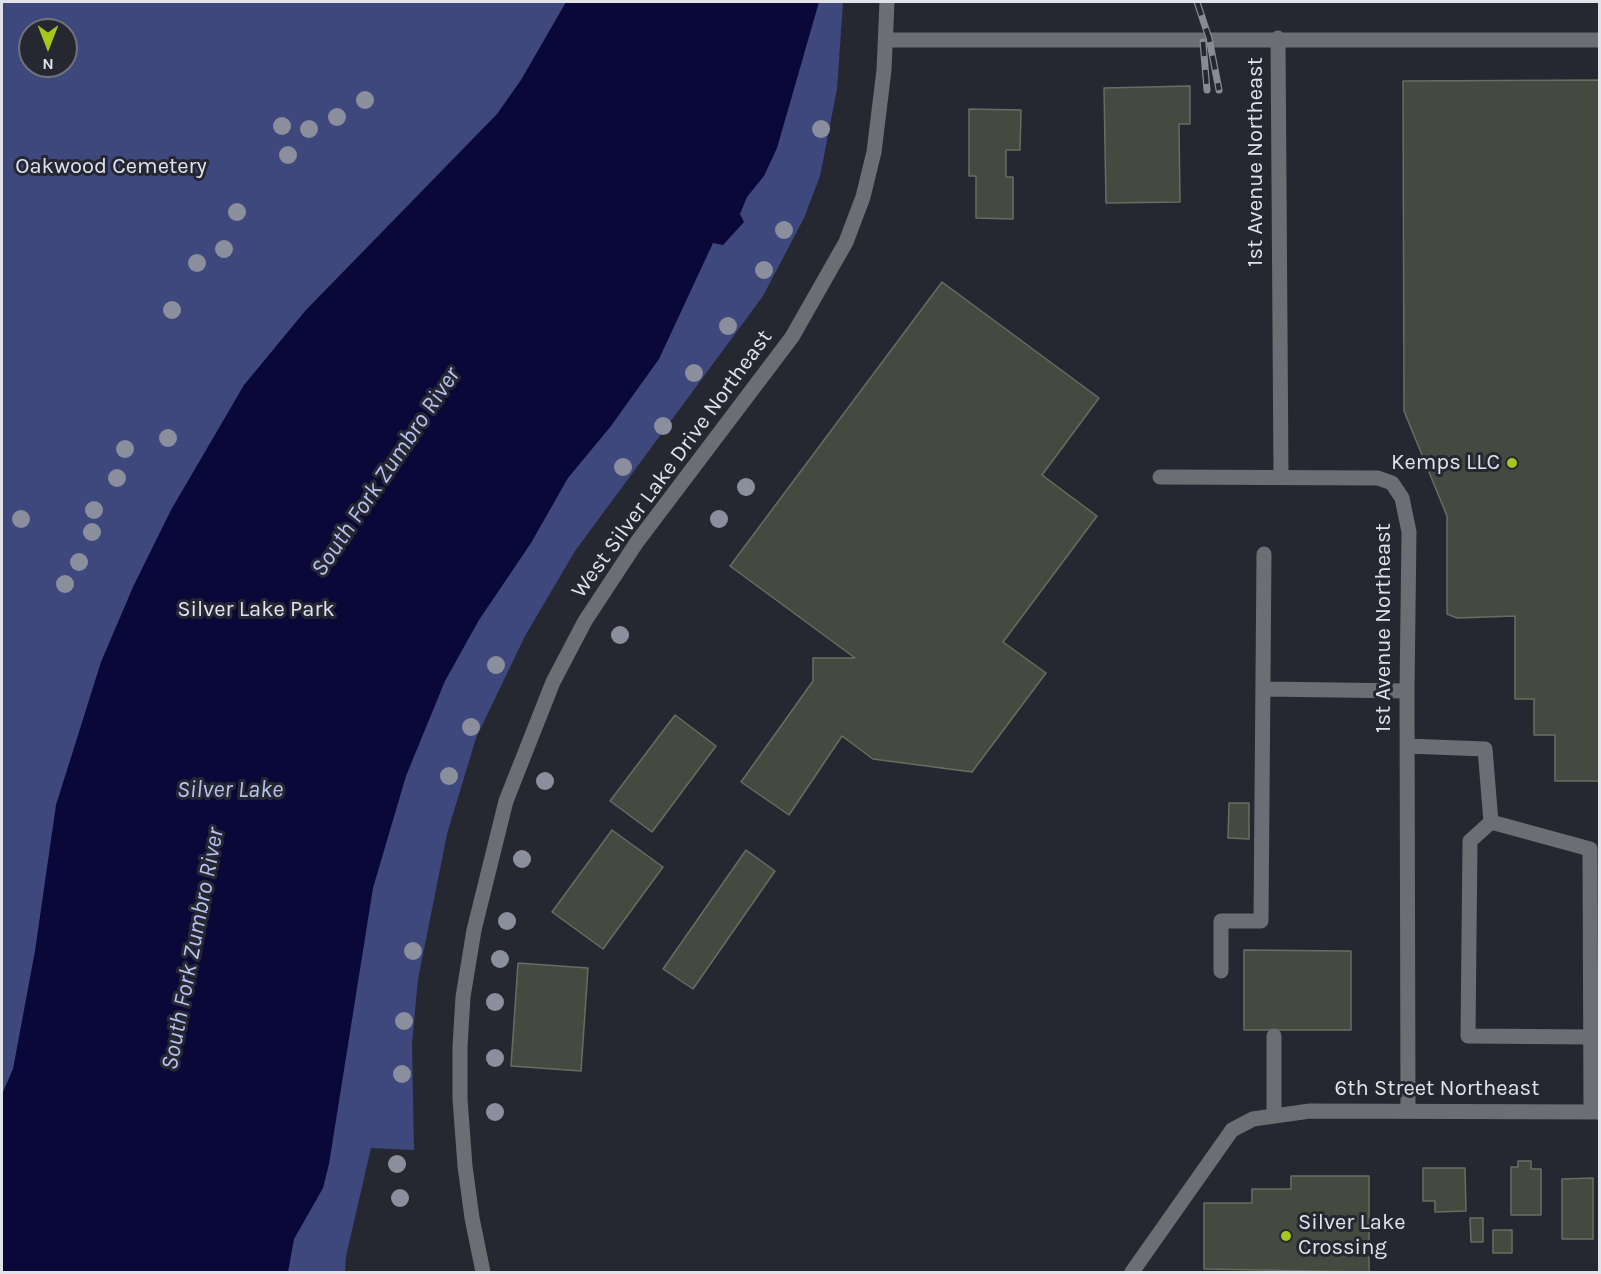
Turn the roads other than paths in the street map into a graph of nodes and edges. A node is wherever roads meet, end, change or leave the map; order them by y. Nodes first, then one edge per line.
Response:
1 (886, 2) edge
2 (1278, 38) junction
3 (887, 40) junction
4 (1599, 40) edge
5 (1281, 476) junction
6 (1160, 477) dead end
7 (1264, 554) dead end
8 (1264, 689) junction
9 (1407, 691) junction
10 (1407, 746) junction
11 (1491, 822) junction
12 (1221, 971) dead end
13 (1274, 1036) dead end
14 (1590, 1037) junction
15 (1408, 1111) junction
16 (1595, 1111) edge
17 (1274, 1114) junction
18 (483, 1272) edge
19 (1132, 1272) edge

1 - 3 street, West Silver Lake Drive Northeast
2 - 3 street
2 - 4 street
2 - 5 street, 1st Avenue Northeast
3 - 18 street, West Silver Lake Drive Northeast
5 - 6 street
5 - 9 street, 1st Avenue Northeast
7 - 8 street
8 - 9 street
8 - 12 street
9 - 10 street, 1st Avenue Northeast
10 - 11 street
10 - 15 street, 1st Avenue Northeast
11 - 14 street
11 - 14 street
13 - 17 street
14 - 16 street
15 - 16 street, 6th Street Northeast
15 - 17 street, 6th Street Northeast
17 - 19 street

